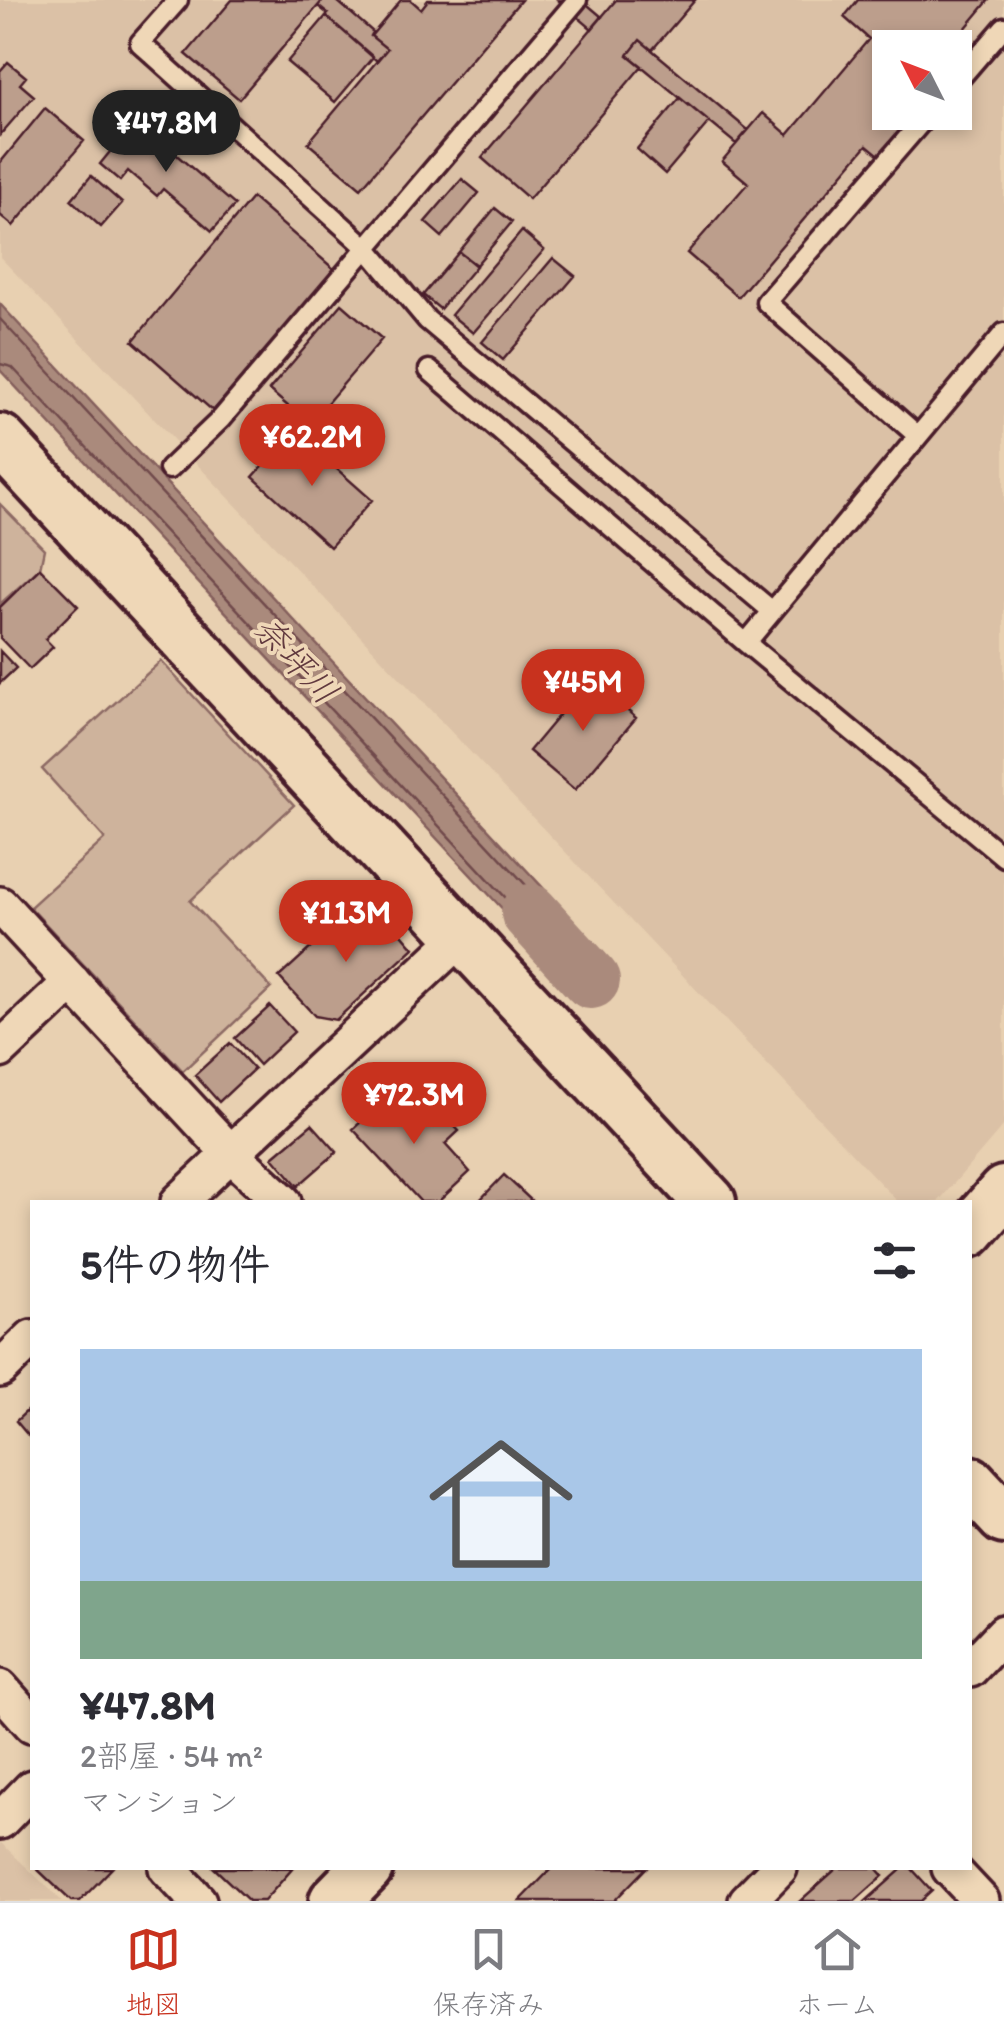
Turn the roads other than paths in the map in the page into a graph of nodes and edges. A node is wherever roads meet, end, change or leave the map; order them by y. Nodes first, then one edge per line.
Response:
1 (178, 0) edge
2 (577, 0) edge
3 (1004, 27) edge
4 (972, 64) edge
5 (914, 130) edge
6 (366, 247) junction
7 (1004, 333) edge
8 (429, 370) dead end
9 (918, 436) junction
10 (0, 440) edge
11 (168, 469) dead end
12 (772, 611) junction
13 (746, 643) junction
14 (1004, 858) edge
15 (0, 905) edge
16 (462, 936) junction
17 (72, 982) junction
18 (0, 1050) edge
19 (231, 1154) junction
20 (181, 1200) edge
21 (281, 1200) edge
22 (708, 1200) edge
23 (30, 1340) edge
24 (0, 1368) edge
25 (972, 1484) edge
26 (1004, 1518) edge
27 (1004, 1633) edge
28 (972, 1667) edge
29 (0, 1688) edge
30 (30, 1722) edge
31 (30, 1790) edge
32 (0, 1821) edge
33 (169, 1870) edge
34 (365, 1870) edge
35 (777, 1870) edge
36 (952, 1870) edge
37 (198, 1901) edge
38 (334, 1901) edge
39 (747, 1901) edge
40 (981, 1901) edge

1 - 6 lane
2 - 6 lane
3 - 4 lane
5 - 9 lane
6 - 11 lane
6 - 12 lane
7 - 9 lane
8 - 13 lane
9 - 12 lane
10 - 16 street
12 - 13 lane
13 - 14 lane
15 - 17 street
16 - 19 street
16 - 22 street
17 - 18 street
17 - 19 street
19 - 20 street
19 - 21 street
23 - 24 street
25 - 26 street
27 - 28 street
29 - 30 street
31 - 32 street
33 - 37 street
34 - 38 street
35 - 39 street
36 - 40 street

